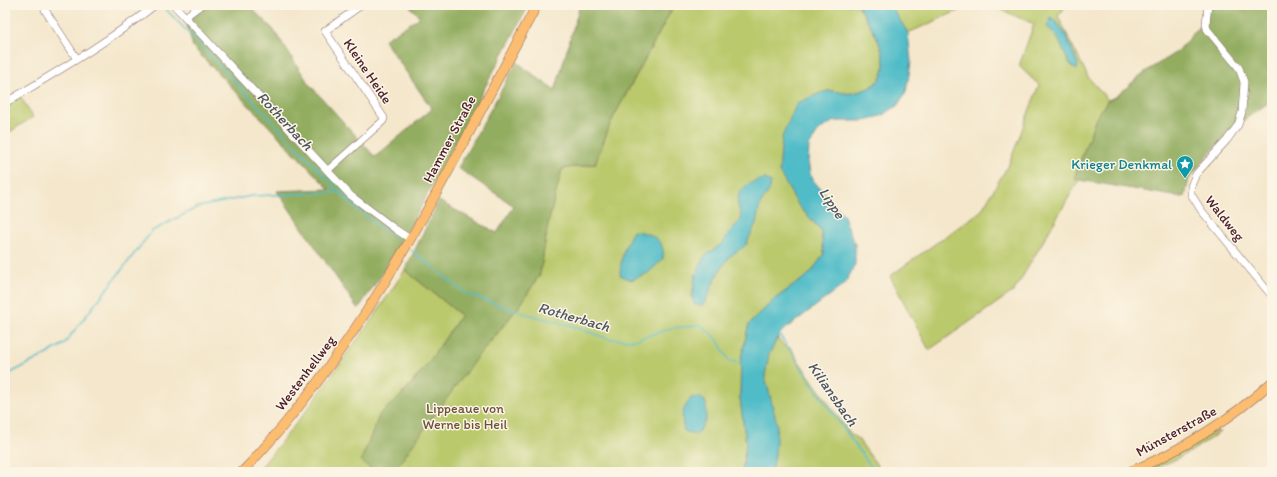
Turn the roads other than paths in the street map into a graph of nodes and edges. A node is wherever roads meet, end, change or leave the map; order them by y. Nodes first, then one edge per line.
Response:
1 (154, 5) edge
2 (174, 5) edge
3 (201, 5) edge
4 (359, 5) edge
5 (537, 5) edge
6 (1208, 5) edge
7 (45, 10) dead end
8 (185, 17) junction
9 (77, 59) junction
10 (5, 103) edge
11 (328, 170) junction
12 (410, 239) junction
13 (382, 285) joint
14 (1272, 296) edge
15 (1272, 382) edge
16 (242, 472) edge
17 (1129, 472) edge

1 - 9 street
2 - 8 street
3 - 8 street
4 - 11 street, Kleine Heide
5 - 12 main road, Hammer Straße
6 - 14 street, Waldweg
7 - 9 street
8 - 11 street
9 - 10 street
11 - 12 street
12 - 13 main road, Hammer Straße
13 - 16 main road, Westenhellweg
15 - 17 main road, Münsterstraße

